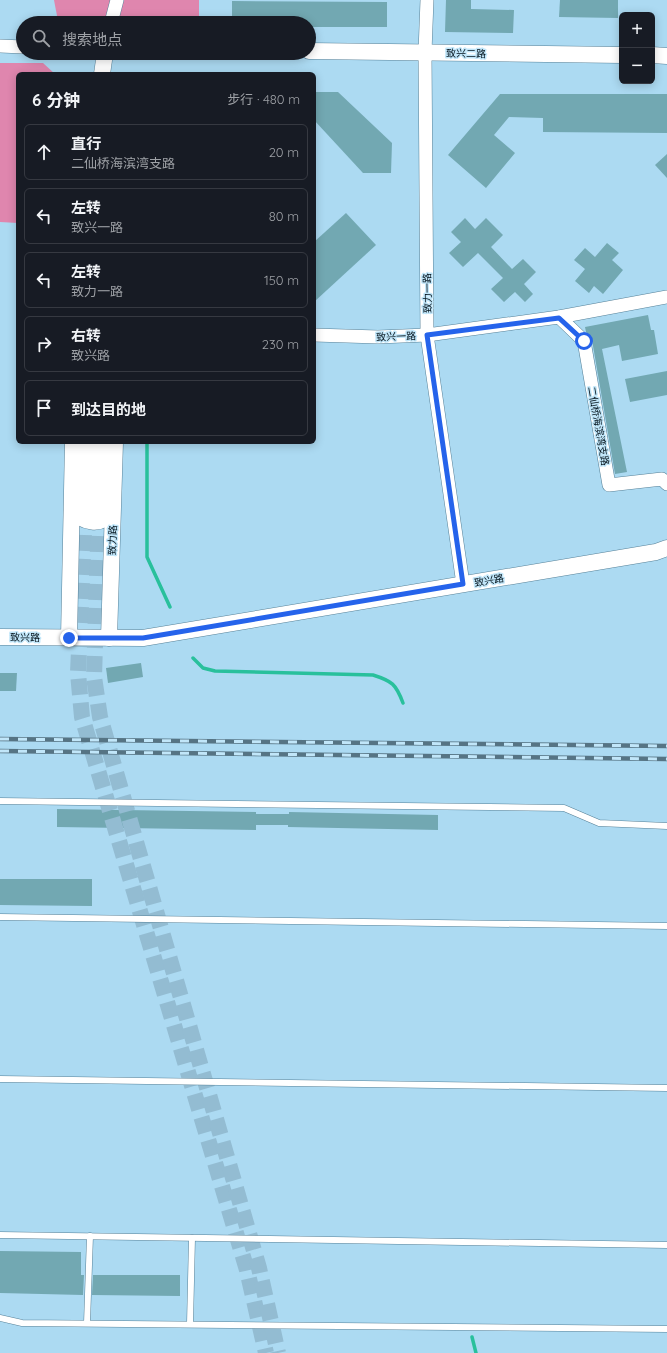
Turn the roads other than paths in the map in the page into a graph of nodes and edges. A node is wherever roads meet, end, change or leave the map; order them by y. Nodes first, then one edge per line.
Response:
1 (117, 0) edge
2 (428, 0) edge
3 (113, 16) edge
4 (0, 46) edge
5 (16, 47) edge
6 (316, 51) edge
7 (425, 52) junction
8 (619, 55) edge
9 (655, 56) edge
10 (667, 56) edge
11 (104, 60) edge
12 (106, 60) edge
13 (102, 72) edge
14 (107, 72) edge
15 (667, 297) edge
16 (559, 318) junction
17 (316, 335) edge
18 (427, 335) junction
19 (74, 444) edge
20 (87, 444) edge
21 (101, 444) edge
22 (114, 444) edge
23 (667, 484) edge
24 (92, 511) junction
25 (667, 548) edge
26 (463, 584) junction
27 (0, 637) edge
28 (69, 638) junction
29 (109, 638) junction
30 (0, 801) edge
31 (667, 826) edge
32 (0, 917) edge
33 (667, 926) edge
34 (0, 1078) edge
35 (667, 1088) edge
36 (0, 1235) edge
37 (90, 1236) junction
38 (192, 1238) junction
39 (667, 1245) edge
40 (0, 1318) edge
41 (87, 1323) junction
42 (190, 1324) junction
43 (667, 1329) edge

1 - 3 street
2 - 7 street, 致力一路
4 - 5 street
6 - 7 street, 致兴二路
7 - 8 street, 致兴二路
7 - 18 street, 致力一路
9 - 10 street
11 - 13 street
12 - 14 street
15 - 16 street, 致兴一路
16 - 18 street, 致兴一路
16 - 23 street, 二仙桥海滨湾支路
17 - 18 street, 致兴一路
18 - 26 street, 致力一路
19 - 24 street, 致力路
20 - 24 street, 致力路
21 - 24 street, 致力路
22 - 24 street, 致力路
24 - 28 street, 致力路
24 - 29 street, 致力路
25 - 26 street, 致兴路
26 - 29 street, 致兴路
27 - 28 street, 致兴路
28 - 29 street, 致兴路
30 - 31 lane
32 - 33 lane
34 - 35 lane
36 - 37 lane
37 - 38 lane
37 - 41 lane
38 - 39 lane
38 - 42 lane
40 - 41 lane
41 - 42 lane
42 - 43 lane

